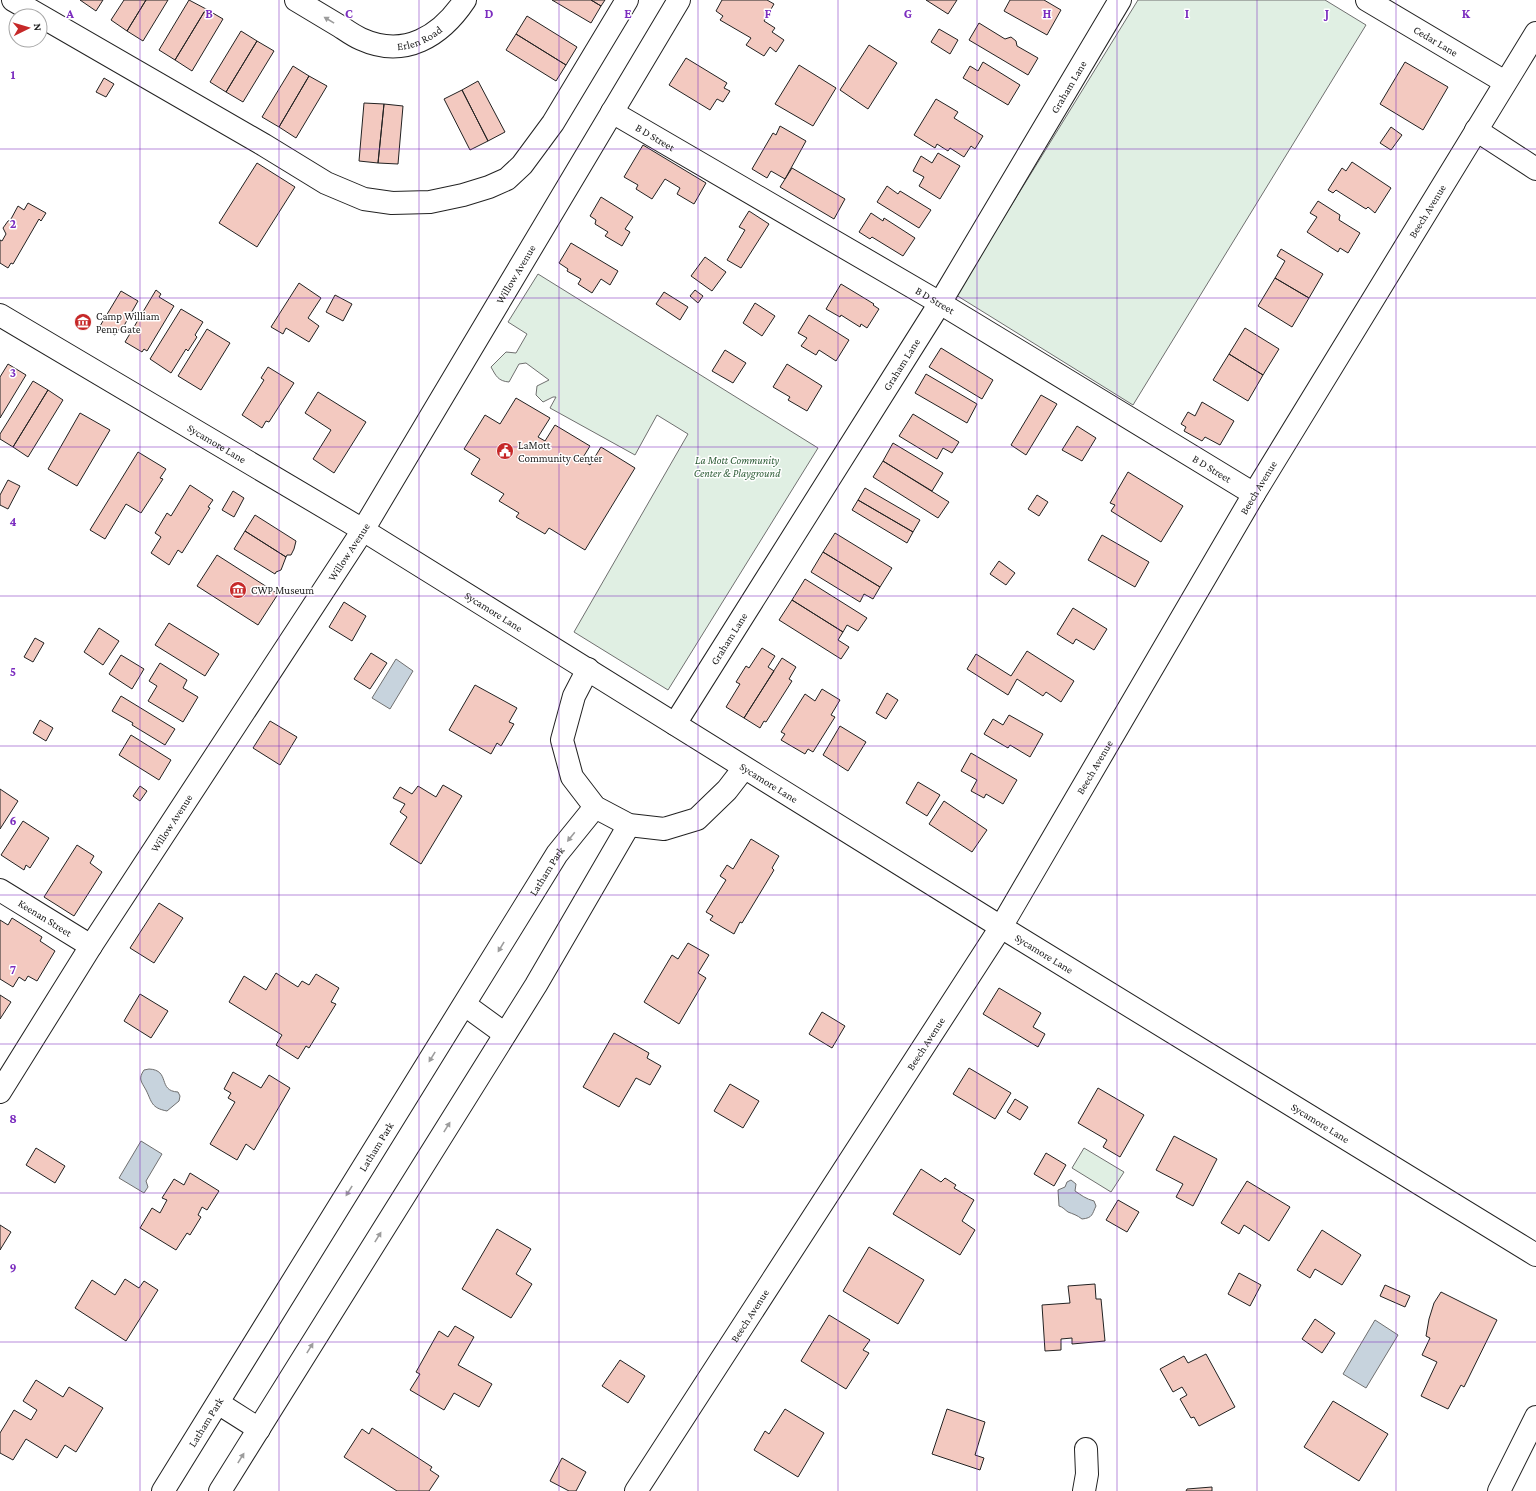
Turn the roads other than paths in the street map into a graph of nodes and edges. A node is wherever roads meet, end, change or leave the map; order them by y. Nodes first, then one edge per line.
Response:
1 (13, 0) edge
2 (465, 0) edge
3 (627, 0) edge
4 (679, 0) edge
5 (1120, 0) edge
6 (1367, 0) edge
7 (300, 1) edge
8 (1536, 33) edge
9 (1505, 82) junction
10 (612, 112) junction
11 (1476, 130) junction
12 (1536, 168) edge
13 (940, 304) junction
14 (0, 315) edge
15 (1254, 494) junction
16 (363, 530) junction
17 (588, 670) junction
18 (675, 724) junction
19 (744, 768) junction
20 (595, 807) junction
21 (629, 825) junction
22 (0, 890) edge
23 (1002, 927) junction
24 (91, 946) junction
25 (464, 1005) junction
26 (505, 1034) junction
27 (0, 1092) edge
28 (1536, 1255) edge
29 (218, 1403) junction
30 (1536, 1417) edge
31 (259, 1429) junction
32 (1086, 1449) dead end
33 (163, 1491) edge
34 (220, 1491) edge
35 (636, 1491) edge
36 (1084, 1491) edge
37 (1499, 1491) edge

1 - 3 street
2 -> 7 street, Erlen Road
4 - 10 street, Willow Avenue
5 - 13 street, Graham Lane
6 - 9 street, Cedar Lane
8 - 9 street, Beech Avenue
9 - 11 street, Beech Avenue
10 - 13 street, B D Street
10 - 16 street, Willow Avenue
11 - 12 street
11 - 15 street, Beech Avenue
13 - 15 street, B D Street
13 - 18 street, Graham Lane
14 - 16 street, Sycamore Lane
15 - 23 street, Beech Avenue
16 - 17 street, Sycamore Lane
16 - 24 street, Willow Avenue
17 - 18 street, Sycamore Lane
17 - 20 street
18 - 19 street, Sycamore Lane
19 - 21 street
19 - 23 street, Sycamore Lane
20 - 21 street
20 -> 25 street, Latham Park
21 - 26 street
22 - 24 street, Keenan Street
23 - 28 street, Sycamore Lane
23 - 35 street, Beech Avenue
24 - 27 street, Willow Avenue
25 - 26 street
25 -> 29 street, Latham Park
31 -> 26 street
29 - 31 street
29 - 33 street, Latham Park
30 - 37 street
34 -> 31 street
32 - 36 street

